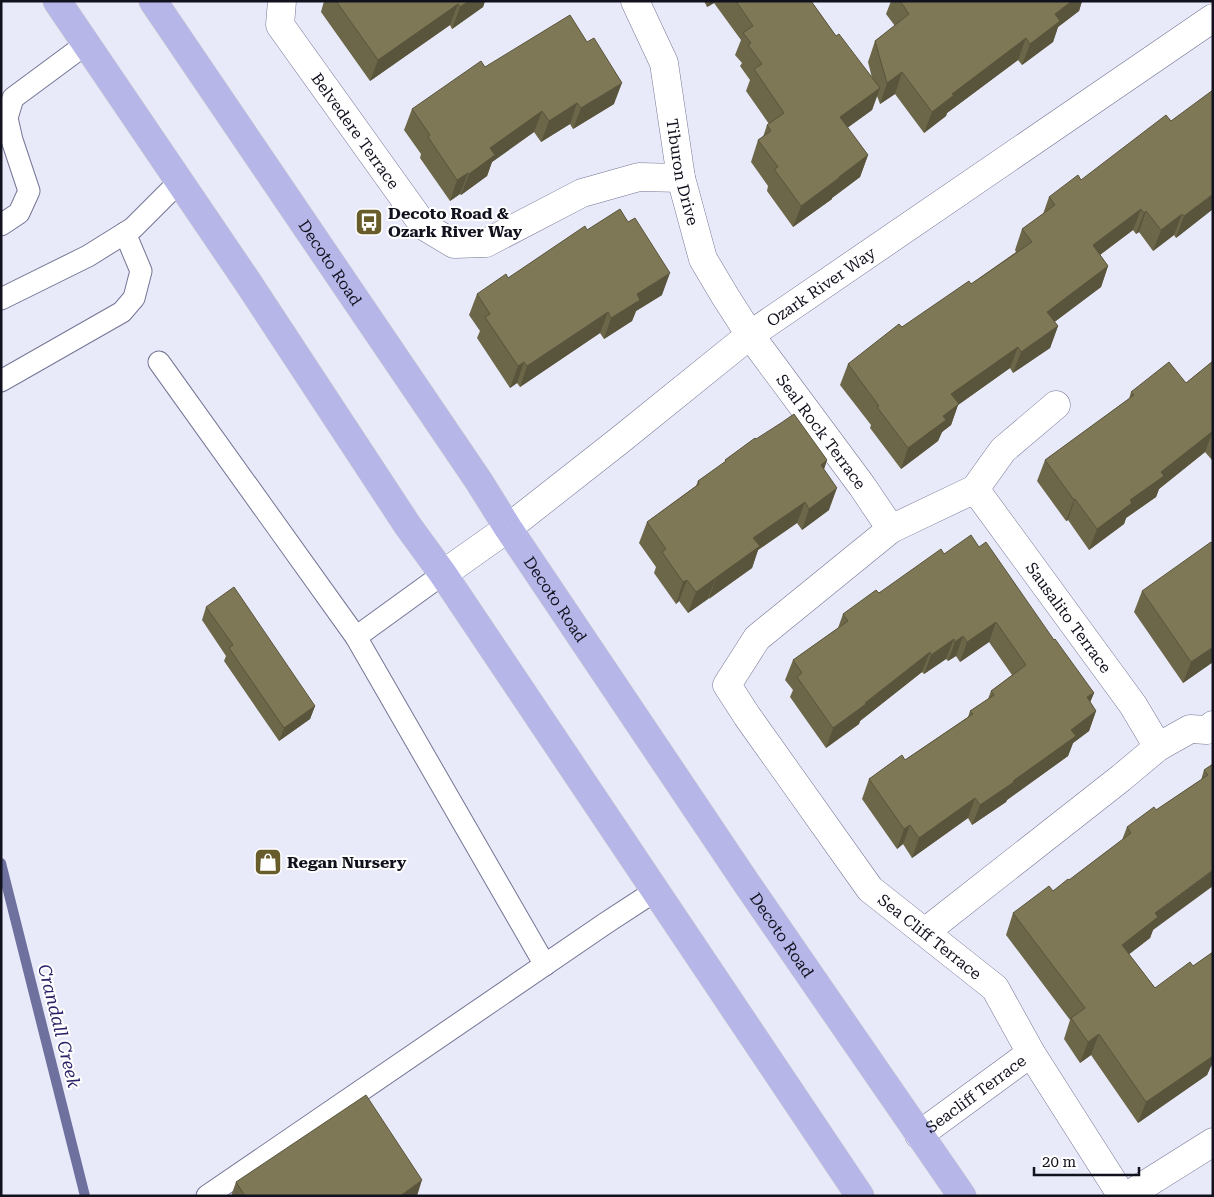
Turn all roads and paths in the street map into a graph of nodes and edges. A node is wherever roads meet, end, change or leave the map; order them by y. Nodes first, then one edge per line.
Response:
1 (57, 1) edge
2 (153, 1) edge
3 (282, 1) edge
4 (635, 1) edge
5 (1213, 18) edge
6 (86, 44) junction
7 (7, 92) edge
8 (5, 130) edge
9 (681, 178) junction
10 (179, 182) junction
11 (1, 225) edge
12 (125, 233) junction
13 (1, 299) edge
14 (750, 335) junction
15 (159, 362) dead end
16 (1, 380) edge
17 (1056, 405) dead end
18 (975, 489) junction
19 (508, 528) junction
20 (891, 529) junction
21 (443, 574) junction
22 (356, 637) junction
23 (1213, 725) edge
24 (1158, 748) junction
25 (655, 891) junction
26 (924, 932) junction
27 (545, 965) junction
28 (1031, 1053) junction
29 (919, 1135) junction
30 (1213, 1142) edge
31 (207, 1196) edge
32 (860, 1196) edge
33 (962, 1196) edge
34 (1122, 1196) edge
35 (1127, 1196) edge

1 - 6 main road
2 - 19 main road, Decoto Road
3 - 9 street, Belvedere Terrace
4 - 9 street, Tiburon Drive
5 - 14 street, Ozark River Way
6 - 7 lane
6 - 10 main road
7 - 8 lane
8 - 11 lane
9 - 14 street, Tiburon Drive
10 - 12 lane
10 - 21 main road
12 - 13 lane
12 - 16 lane
14 - 19 street, Ozark River Way
14 - 20 street, Seal Rock Terrace
15 - 22 lane
17 - 18 street
18 - 20 street
18 - 24 street, Sausalito Terrace
19 - 21 street, Ozark River Way
19 - 29 main road, Decoto Road
20 - 26 street, Sea Cliff Terrace
21 - 22 lane
21 - 25 main road
22 - 27 lane
23 - 24 street
24 - 26 street
25 - 27 lane
25 - 32 main road
26 - 28 street, Sea Cliff Terrace
27 - 31 lane
28 - 29 street, Seacliff Terrace
28 - 34 street, Sea Cliff Terrace
29 - 33 main road, Decoto Road
30 - 35 street

